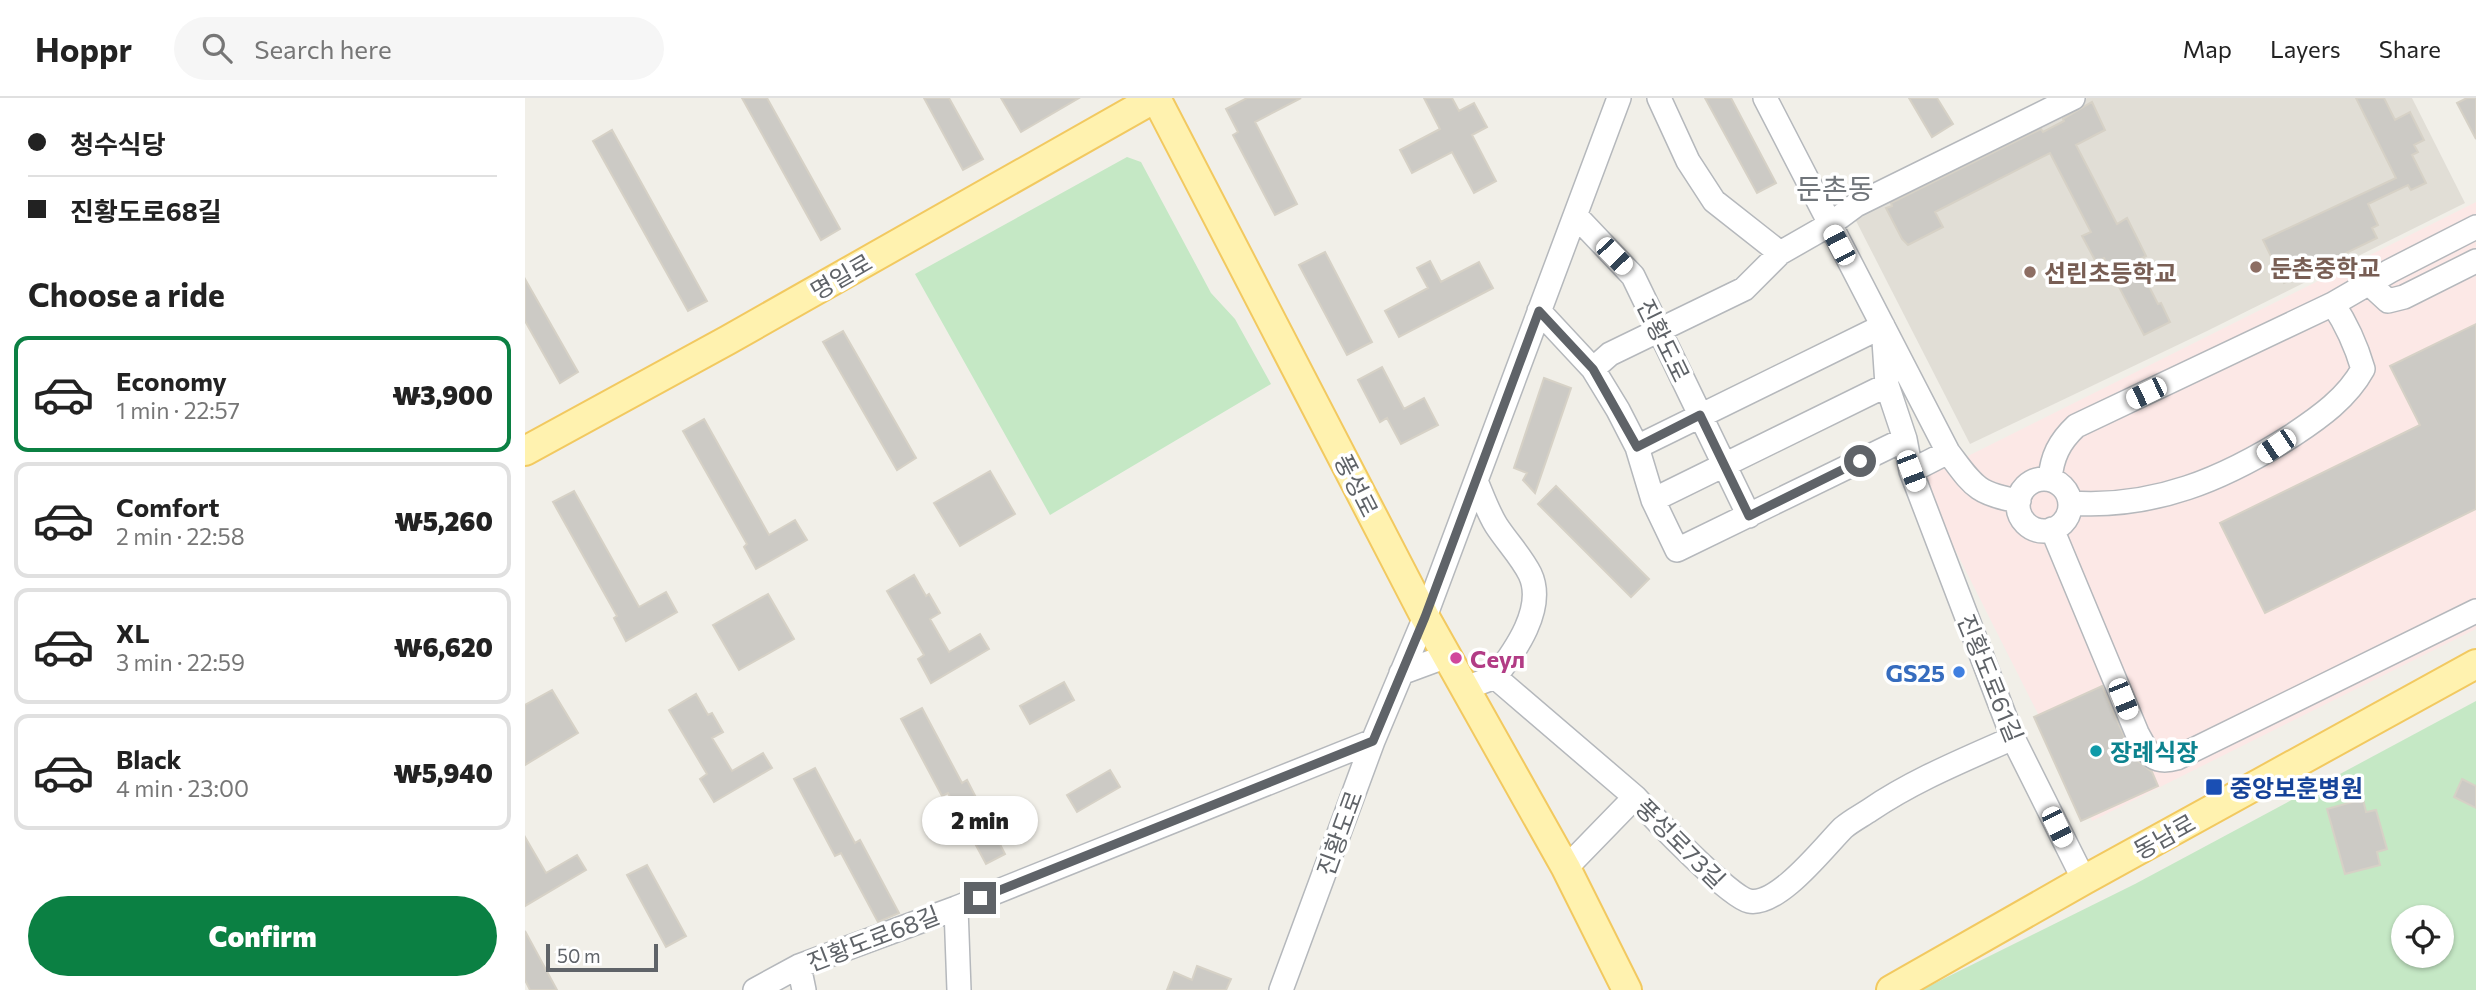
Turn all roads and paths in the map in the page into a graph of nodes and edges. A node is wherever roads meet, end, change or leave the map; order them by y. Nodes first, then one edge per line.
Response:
1 (1156, 98) edge
2 (1619, 98) edge
3 (1658, 98) edge
4 (1765, 98) edge
5 (2073, 98) edge
6 (1576, 216) junction
7 (1829, 225) junction
8 (2476, 227) edge
9 (1780, 253) junction
10 (2476, 261) edge
11 (2375, 280) junction
12 (2333, 304) junction
13 (1539, 311) junction
14 (1882, 326) junction
15 (1660, 331) junction
16 (1593, 369) junction
17 (1887, 386) junction
18 (1700, 415) junction
19 (1905, 439) junction
20 (1637, 447) junction
21 (525, 452) edge
22 (1948, 452) junction
23 (1725, 466) junction
24 (1911, 471) junction
25 (2050, 480) junction
26 (1476, 481) junction
27 (1653, 500) junction
28 (2019, 500) junction
29 (2070, 503) junction
30 (1749, 516) junction
31 (2052, 529) junction
32 (2476, 611) edge
33 (1425, 617) junction
34 (1447, 656) junction
35 (2476, 664) edge
36 (1401, 673) junction
37 (1495, 677) junction
38 (1466, 688) junction
39 (2013, 738) junction
40 (1373, 741) junction
41 (1635, 797) junction
42 (1566, 868) junction
43 (2084, 880) junction
44 (955, 908) junction
45 (799, 966) junction
46 (755, 990) edge
47 (804, 990) edge
48 (959, 990) edge
49 (1281, 990) edge
50 (1627, 990) edge
51 (1891, 990) edge

1 - 21 main road, 명일로
1 - 33 main road, 풍성로
2 - 6 street, 진황도로
3 - 9 street
4 - 7 street, 진황도로61길
5 - 7 street
6 - 13 street, 진황도로
6 - 15 street, 진황도로
7 - 9 street
7 - 14 street, 진황도로61길
8 - 11 street
9 - 15 street
10 - 11 street
11 - 12 street
12 - 25 street
12 - 29 street
13 - 16 street
13 - 26 street, 진황도로
14 - 17 street, 진황도로61길
14 - 18 street
14 - 22 street, 진황도로61길
15 - 16 street
15 - 18 street, 진황도로
16 - 20 street
17 - 19 street, 진황도로61길
17 - 23 street
18 - 20 street
18 - 23 street, 진황도로
19 - 24 street, 진황도로61길
19 - 30 street
20 - 27 street
22 - 24 street
22 - 28 street, 진황도로61길
23 - 27 street
23 - 30 street, 진황도로
24 - 39 street, 진황도로61길
25 - 28 street
25 - 29 street
26 - 33 street, 진황도로
26 - 37 street
27 - 30 street
28 - 31 street
29 - 31 street
31 - 32 street
33 - 34 main road, 풍성로
33 - 36 street, 진황도로
34 - 36 street
34 - 38 main road, 풍성로
35 - 43 main road, 동남로
36 - 40 street, 진황도로
37 - 38 street
37 - 41 street, 풍성로73길
38 - 42 main road, 풍성로
39 - 41 street, 풍성로73길
39 - 43 street, 진황도로61길
40 - 44 street, 진황도로68길
40 - 49 street, 진황도로
41 - 42 street
42 - 50 main road, 풍성로
43 - 51 main road, 동남로
44 - 45 street, 진황도로68길
44 - 48 street, 진황도로68길
45 - 46 street, 진황도로68길
45 - 47 street

